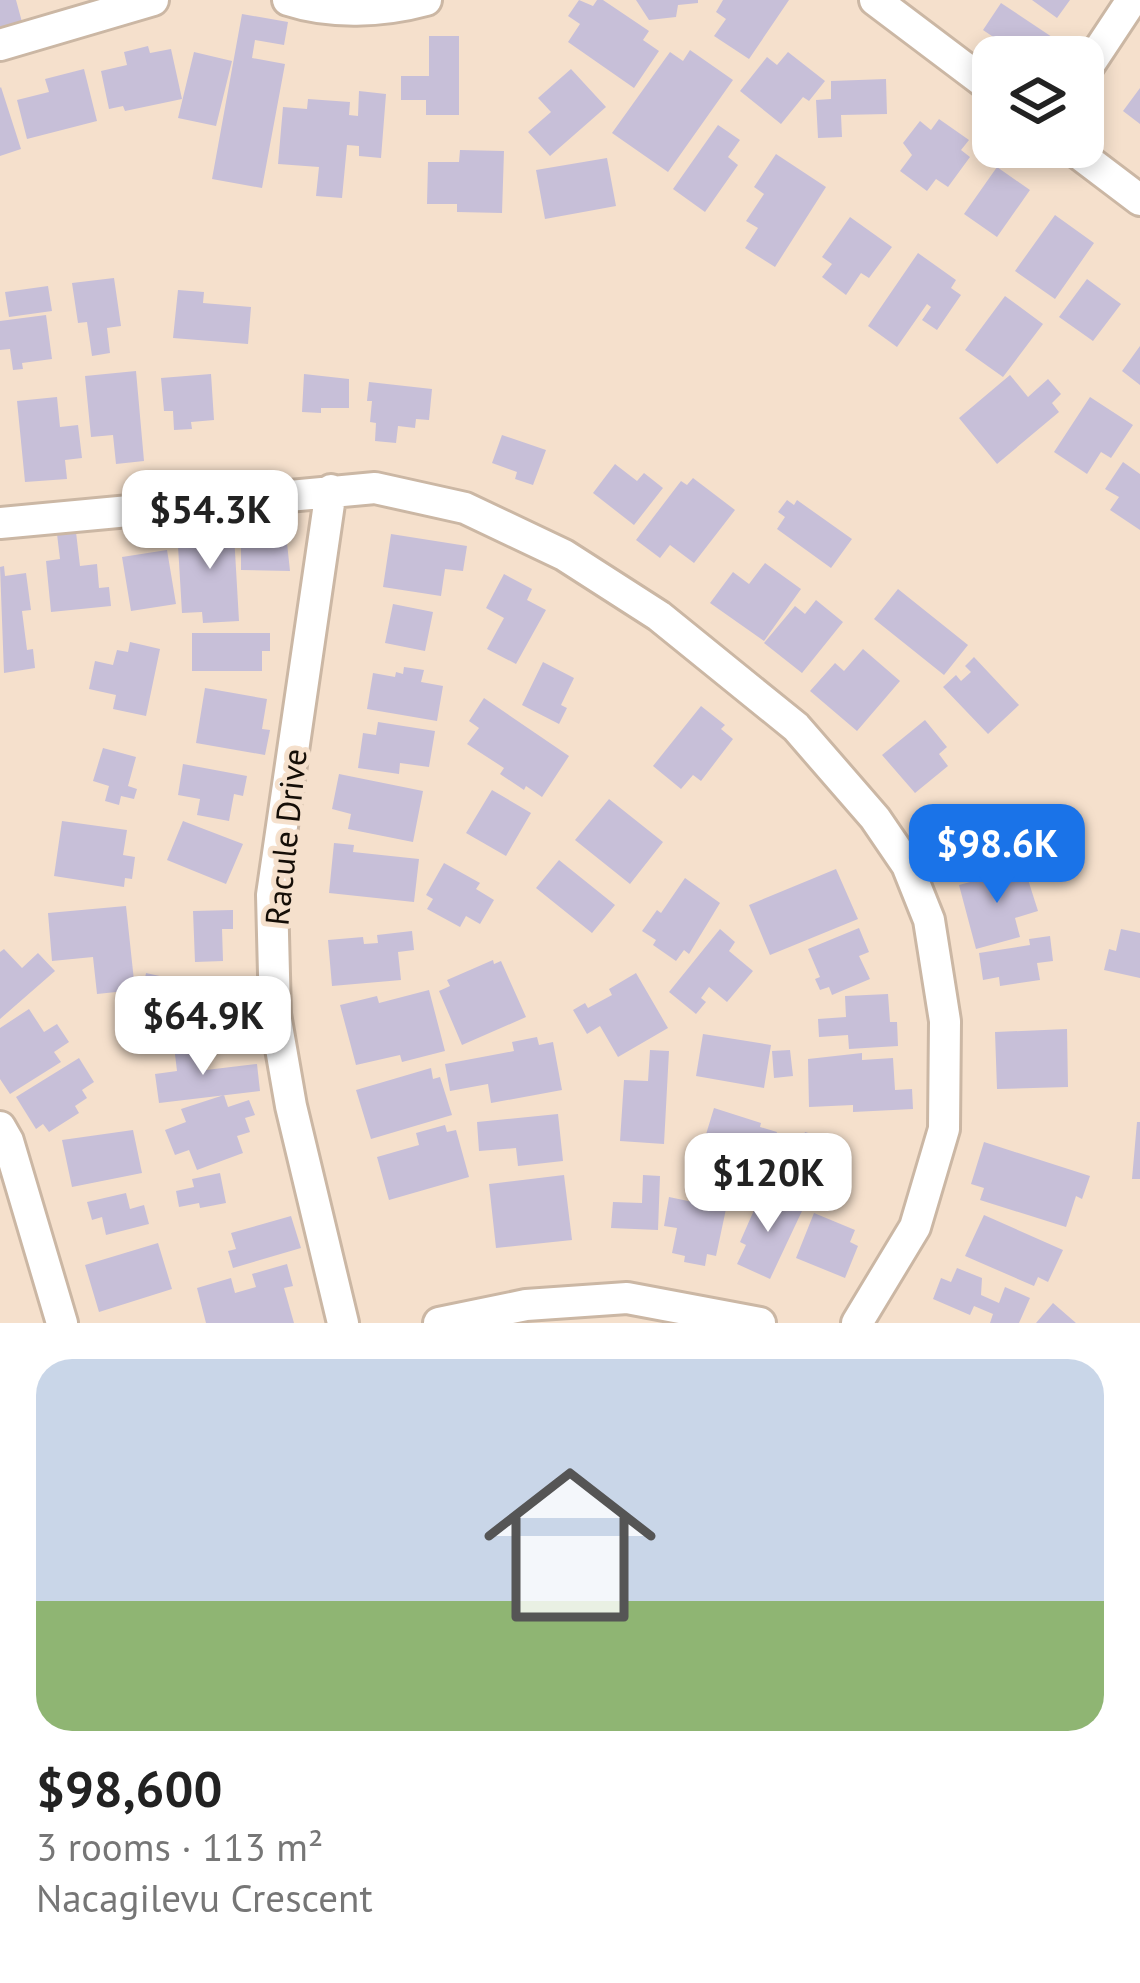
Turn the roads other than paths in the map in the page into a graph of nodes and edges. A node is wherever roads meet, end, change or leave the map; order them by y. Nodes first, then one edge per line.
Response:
1 (153, 0) edge
2 (288, 0) edge
3 (426, 0) edge
4 (874, 0) edge
5 (1132, 0) edge
6 (1104, 42) edge
7 (0, 45) edge
8 (972, 73) edge
9 (1098, 168) edge
10 (1140, 200) edge
11 (332, 490) junction
12 (0, 523) edge
13 (0, 1127) edge
14 (62, 1323) edge
15 (343, 1323) edge
16 (440, 1323) edge
17 (760, 1323) edge
18 (857, 1323) edge

1 - 7 street
2 - 3 street
4 - 8 street
5 - 6 street
9 - 10 street
11 - 12 street
11 - 15 street, Racule Drive
11 - 18 street
13 - 14 street
16 - 17 street

